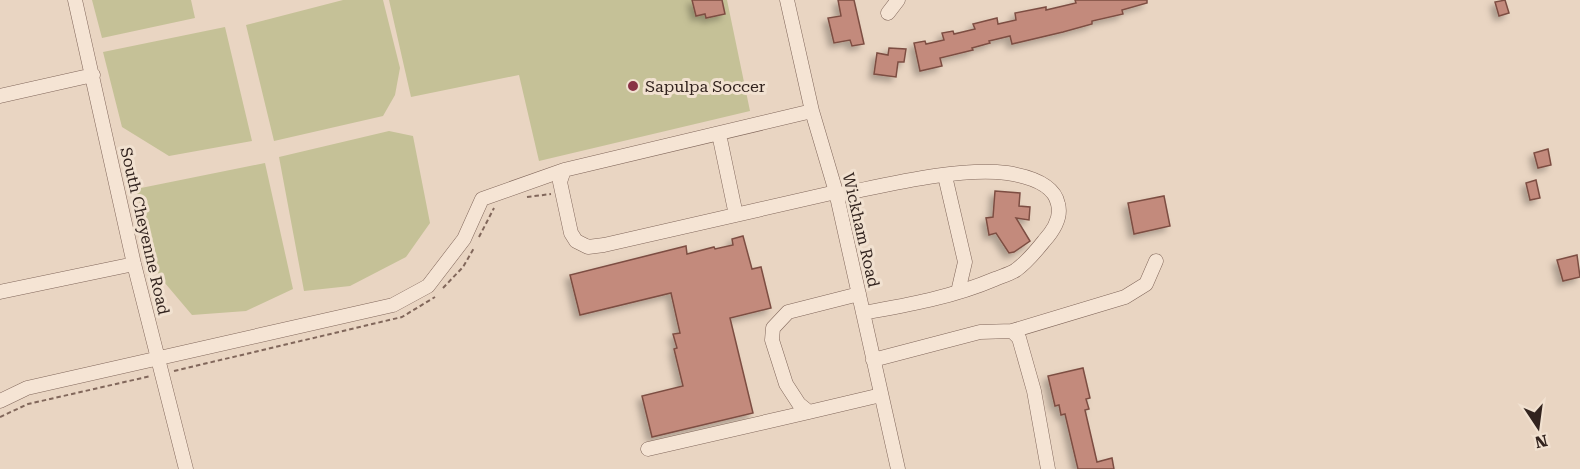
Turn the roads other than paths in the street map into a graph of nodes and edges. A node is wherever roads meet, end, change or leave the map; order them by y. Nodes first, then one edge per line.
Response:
1 (75, 0) edge
2 (787, 0) edge
3 (898, 0) edge
4 (888, 13) dead end
5 (93, 75) junction
6 (0, 96) edge
7 (812, 111) junction
8 (719, 134) junction
9 (564, 171) junction
10 (945, 176) junction
11 (836, 194) junction
12 (736, 215) junction
13 (1156, 261) dead end
14 (134, 264) junction
15 (0, 292) edge
16 (958, 292) junction
17 (859, 294) junction
18 (863, 313) junction
19 (1012, 331) junction
20 (159, 359) junction
21 (873, 360) junction
22 (881, 396) junction
23 (0, 401) edge
24 (809, 412) junction
25 (648, 449) dead end
26 (186, 469) edge
27 (898, 469) edge
28 (1048, 469) edge

1 - 5 street, South Cheyenne Road
2 - 7 street, Wickham Road
3 - 4 street
5 - 6 street
5 - 14 street, South Cheyenne Road
7 - 8 street
7 - 11 street, Wickham Road
8 - 9 street
8 - 12 street
9 - 12 street
9 - 20 street
10 - 11 street
10 - 16 street
10 - 16 street
11 - 12 street
11 - 17 street, Wickham Road
13 - 19 street
14 - 15 street
14 - 20 street, South Cheyenne Road
16 - 18 street
17 - 18 street, Wickham Road
17 - 24 street
18 - 21 street, Wickham Road
19 - 21 street
19 - 28 street
20 - 23 street
20 - 26 street, South Cheyenne Road
21 - 22 street, Wickham Road
22 - 24 street
22 - 27 street, Wickham Road
24 - 25 street

